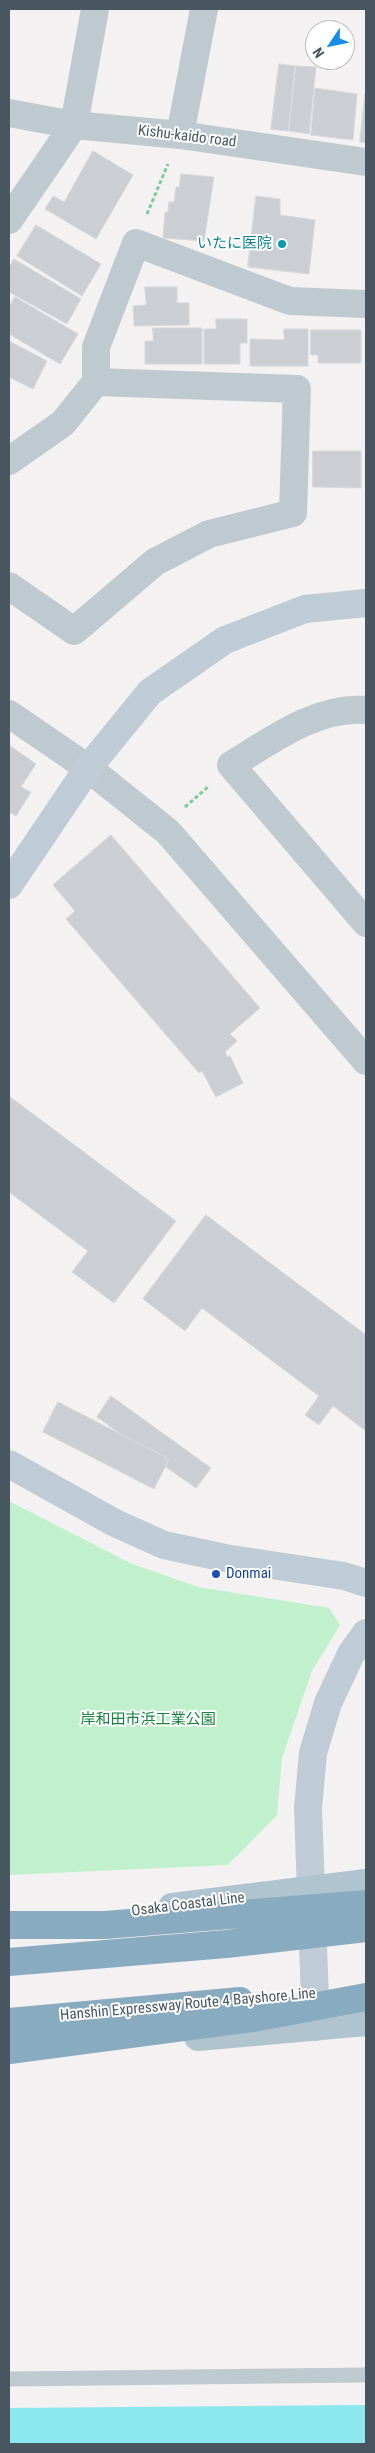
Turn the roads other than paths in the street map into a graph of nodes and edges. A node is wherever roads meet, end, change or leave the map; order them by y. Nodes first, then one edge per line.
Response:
1 (95, 9) edge
2 (204, 9) edge
3 (9, 113) edge
4 (74, 125) junction
5 (180, 135) junction
6 (366, 162) edge
7 (9, 220) edge
8 (366, 304) edge
9 (96, 382) junction
10 (9, 461) edge
11 (9, 586) edge
12 (366, 603) edge
13 (366, 710) edge
14 (9, 714) edge
15 (88, 768) junction
16 (9, 885) edge
17 (366, 923) edge
18 (366, 1061) edge
19 (9, 1464) edge
20 (366, 1583) edge
21 (366, 1633) edge
22 (366, 1883) edge
23 (310, 1891) junction
24 (366, 1904) edge
25 (9, 1925) edge
26 (366, 1928) edge
27 (9, 1962) edge
28 (366, 1987) edge
29 (366, 1997) edge
30 (9, 2022) edge
31 (366, 2022) edge
32 (316, 2027) junction
33 (9, 2051) edge
34 (366, 2375) edge
35 (9, 2380) edge

1 - 4 street
2 - 5 street
3 - 4 street, Kishu-kaido road
4 - 5 street, Kishu-kaido road
4 - 7 street
5 - 6 street, Kishu-kaido road
8 - 9 street
9 - 10 street
9 - 11 street
12 - 15 street
13 - 17 street
14 - 15 street
15 - 16 street
15 - 18 street
19 - 20 street
21 - 23 street
22 - 23 main road, Osaka Coastal Line
23 - 25 main road, Osaka Coastal Line
23 - 32 street
24 - 25 highway
26 - 27 highway
28 - 30 highway, Hanshin Expressway Route 4 Bayshore Line
29 - 33 highway
31 - 32 main road
32 - 33 main road
34 - 35 lane

